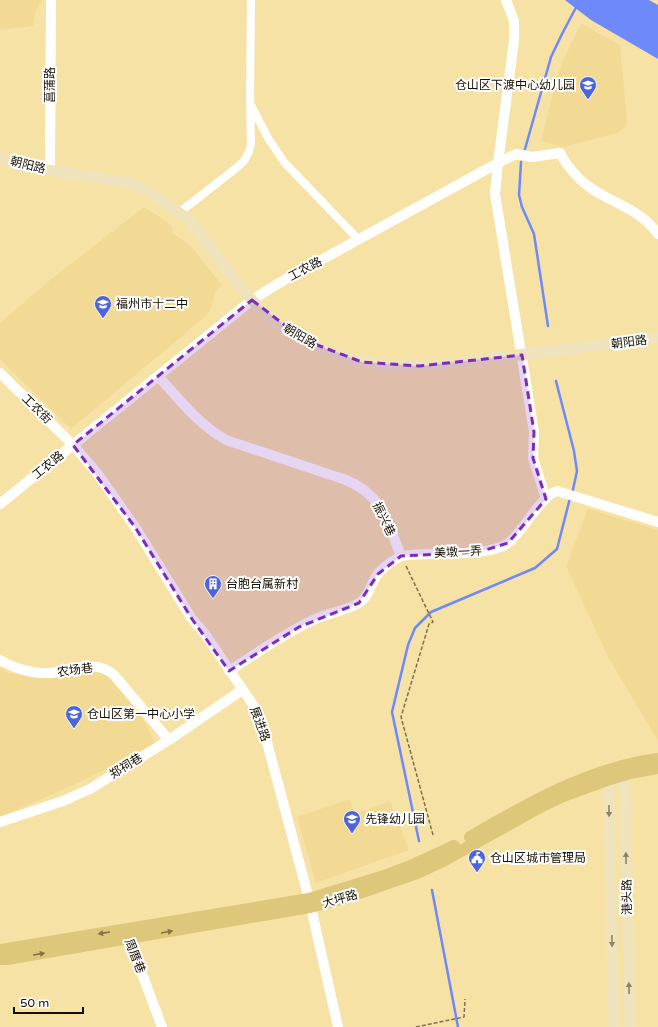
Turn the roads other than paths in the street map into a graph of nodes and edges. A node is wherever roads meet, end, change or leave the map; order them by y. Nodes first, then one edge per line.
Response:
1 (50, 0) edge
2 (251, 0) edge
3 (506, 0) edge
4 (250, 102) junction
5 (0, 158) edge
6 (498, 163) junction
7 (50, 171) junction
8 (180, 212) junction
9 (658, 234) edge
10 (359, 240) junction
11 (252, 300) junction
12 (658, 338) edge
13 (522, 355) junction
14 (0, 373) edge
15 (158, 376) junction
16 (73, 445) junction
17 (546, 499) junction
18 (0, 504) edge
19 (658, 522) edge
20 (401, 556) junction
21 (0, 660) edge
22 (229, 671) junction
23 (242, 690) junction
24 (169, 740) junction
25 (658, 759) edge
26 (658, 768) edge
27 (622, 771) junction
28 (606, 776) junction
29 (0, 822) edge
30 (310, 903) junction
31 (127, 934) junction
32 (0, 950) edge
33 (0, 959) edge
34 (162, 1027) edge
35 (338, 1027) edge
36 (614, 1027) edge
37 (630, 1027) edge

1 - 7 street, 菖蒲路
2 - 4 street
3 - 6 street
4 - 8 street
4 - 10 street
5 - 7 main road, 朝阳路
6 - 9 street, 工农路
6 - 10 street, 工农路
6 - 13 street
7 - 8 main road, 朝阳路
8 - 11 main road, 朝阳路
10 - 11 street, 工农路
11 - 13 main road, 朝阳路
11 - 15 street, 工农路
12 - 13 main road, 朝阳路
13 - 17 street
14 - 16 street, 工农街
15 - 16 street, 工农路
15 - 20 street, 振兴巷
16 - 18 street, 工农路
16 - 22 street, 展进路
17 - 19 street, 美墩一弄
17 - 20 street, 美墩一弄
20 - 22 street
21 - 24 street, 农场巷
22 - 23 street, 展进路
23 - 24 street, 郑祠巷
23 - 30 street, 展进路
24 - 29 street, 郑祠巷
25 - 27 main road
26 - 27 main road
27 - 28 main road
37 -> 27 main road, 港头路
28 - 30 main road
28 -> 36 main road, 港头路
30 - 31 main road
30 - 35 street, 展进路
31 -> 32 main road
33 -> 31 main road
31 - 34 street, 周厝巷

